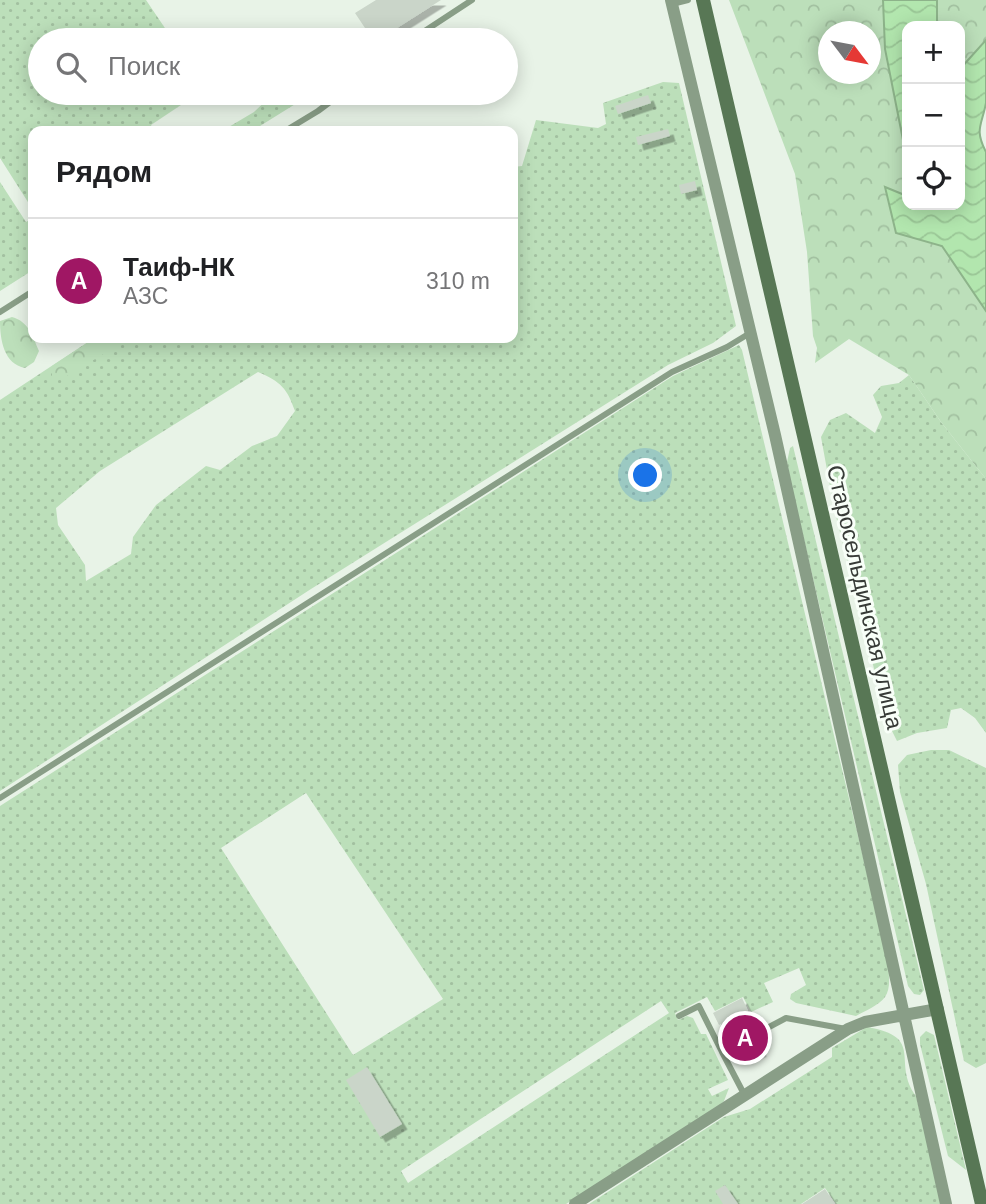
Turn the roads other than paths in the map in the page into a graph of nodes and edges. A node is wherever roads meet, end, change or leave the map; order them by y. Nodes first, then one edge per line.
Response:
1 (472, 0) edge
2 (688, 0) edge
3 (703, 0) edge
4 (671, 2) edge
5 (429, 28) edge
6 (326, 105) edge
7 (293, 126) edge
8 (28, 294) edge
9 (0, 312) edge
10 (750, 333) junction
11 (0, 798) edge
12 (938, 1009) junction
13 (904, 1014) junction
14 (679, 1016) dead end
15 (848, 1029) junction
16 (722, 1052) junction
17 (745, 1095) junction
18 (575, 1204) edge
19 (946, 1204) edge
20 (982, 1204) edge

1 - 5 lane
2 - 4 lane
3 - 12 main road, Старосельдинская улица
4 - 10 street
6 - 7 lane
8 - 9 lane
10 - 11 lane
10 - 13 street
12 - 13 street
12 - 20 main road, Старосельдинская улица
13 - 15 street
13 - 19 street
14 - 16 lane
15 - 16 lane
15 - 17 street
16 - 17 lane
17 - 18 street

